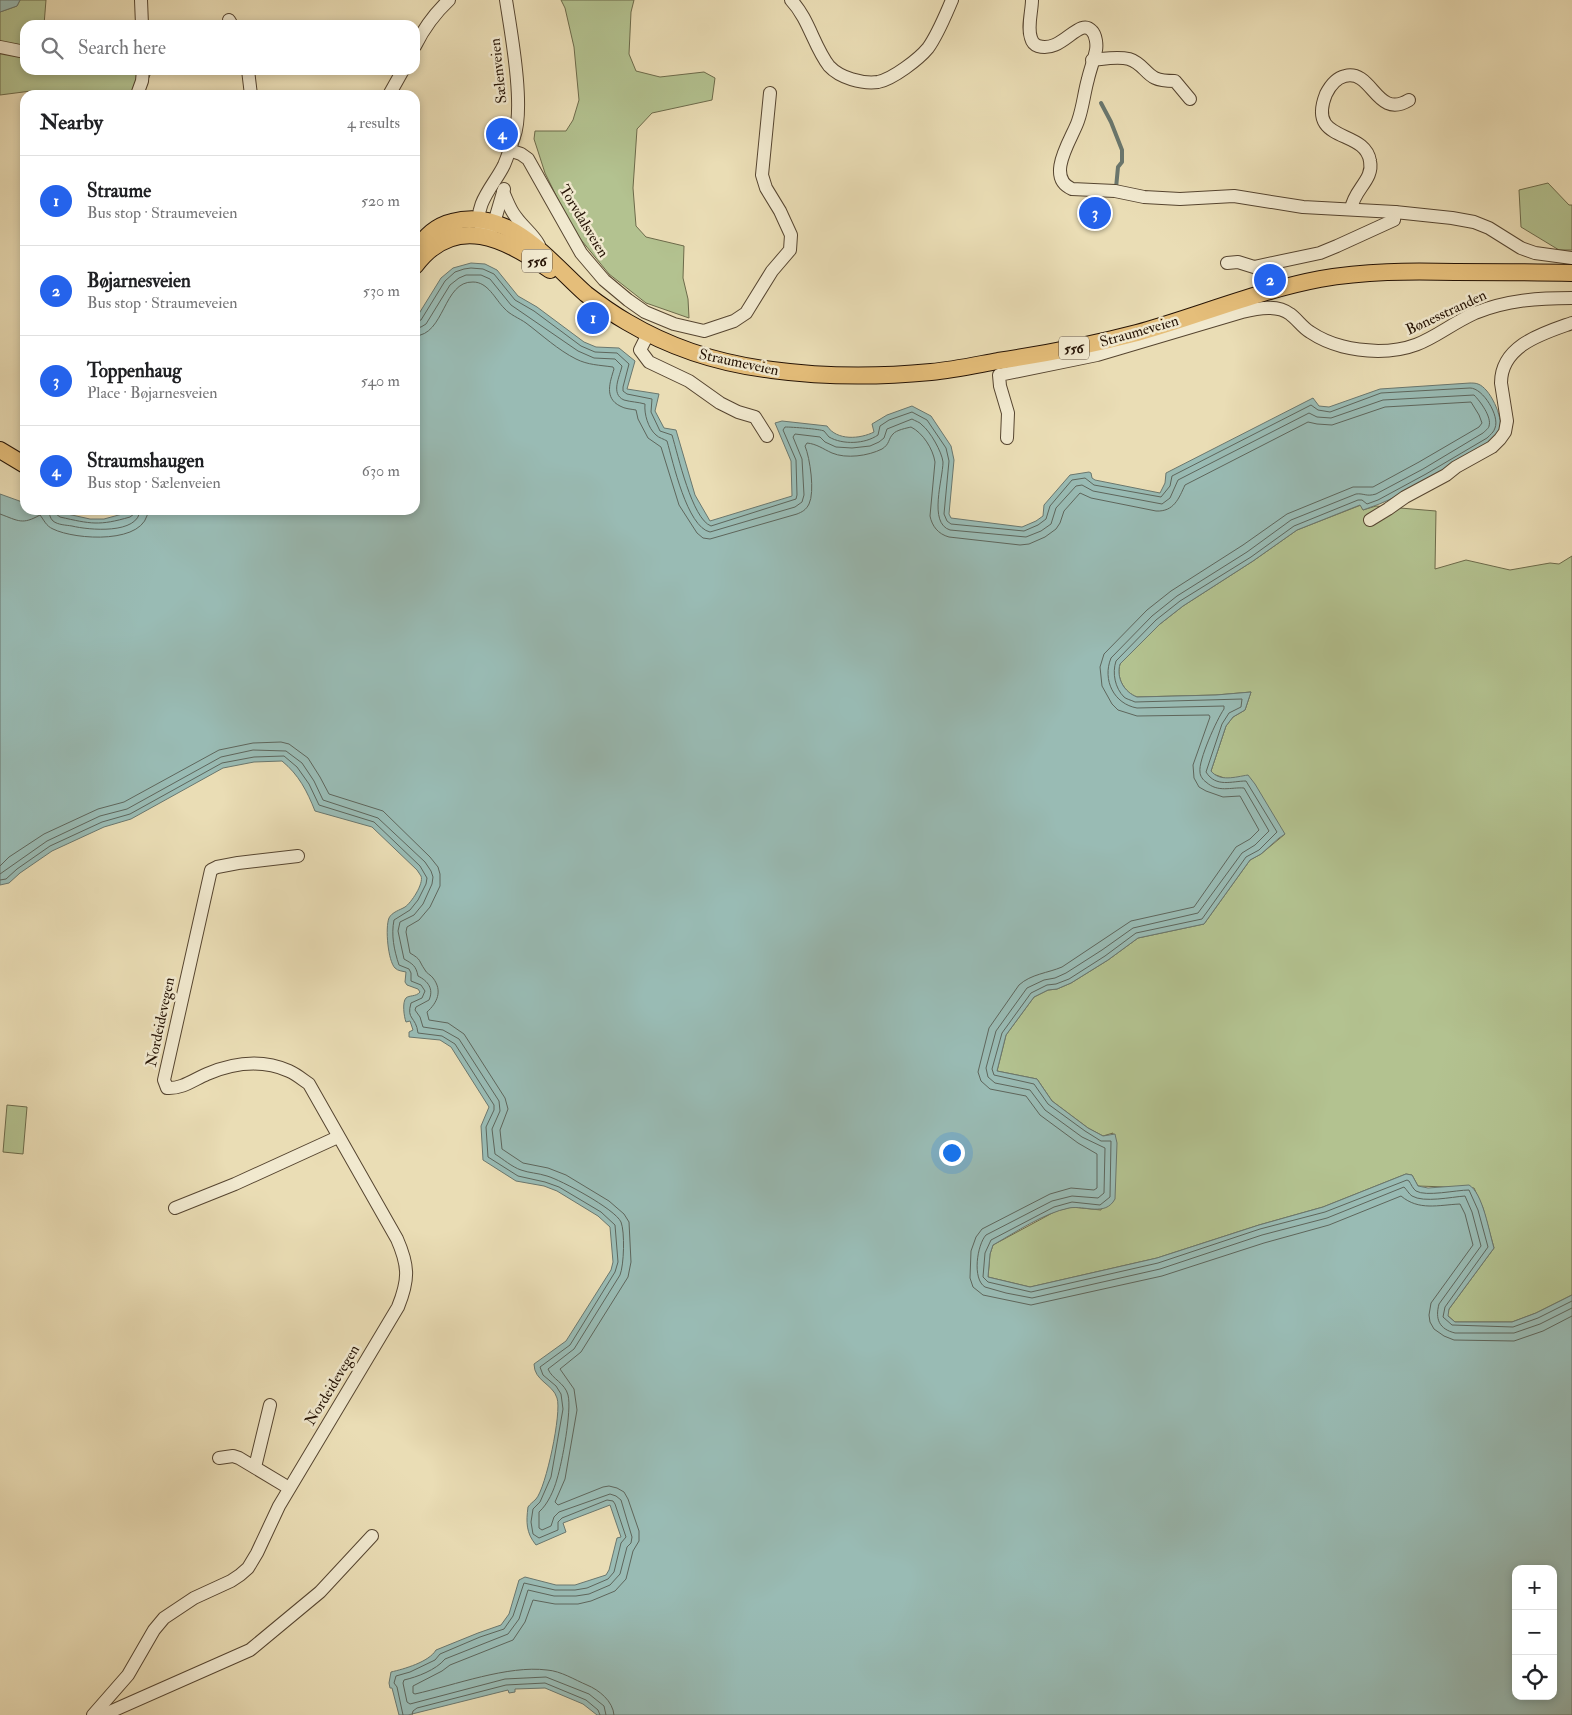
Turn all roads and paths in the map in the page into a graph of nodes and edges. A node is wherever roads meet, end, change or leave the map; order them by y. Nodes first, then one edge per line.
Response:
1 (449, 0) edge
2 (506, 0) edge
3 (791, 0) edge
4 (952, 0) edge
5 (1032, 0) edge
6 (141, 3) edge
7 (139, 20) edge
8 (142, 20) edge
9 (420, 38) edge
10 (0, 47) edge
11 (20, 51) edge
12 (1092, 60) junction
13 (143, 75) edge
14 (249, 75) edge
15 (399, 75) edge
16 (139, 90) edge
17 (250, 90) edge
18 (392, 90) edge
19 (770, 93) dead end
20 (1190, 99) dead end
21 (1409, 100) dead end
22 (509, 150) junction
23 (504, 166) junction
24 (503, 192) junction
25 (1351, 209) junction
26 (1395, 212) junction
27 (478, 219) junction
28 (489, 230) junction
29 (420, 244) edge
30 (544, 254) junction
31 (1572, 258) edge
32 (420, 261) edge
33 (1227, 263) dead end
34 (1572, 273) edge
35 (585, 293) junction
36 (1572, 298) edge
37 (1572, 323) edge
38 (648, 334) junction
39 (767, 436) dead end
40 (1007, 438) dead end
41 (0, 450) edge
42 (20, 462) edge
43 (1370, 520) dead end
44 (298, 856) dead end
45 (338, 1137) junction
46 (175, 1208) dead end
47 (270, 1405) dead end
48 (220, 1458) dead end
49 (255, 1467) junction
50 (289, 1488) junction
51 (372, 1536) dead end
52 (93, 1715) edge
53 (103, 1715) edge

1 - 9 street
2 - 22 street, Sælenveien
3 - 4 street
5 - 12 street
6 - 7 street
6 - 8 street
10 - 11 street
12 - 20 street
12 - 25 street
13 - 16 street
14 - 17 street
15 - 18 street
19 - 22 street, Torvdalsveien
21 - 25 street
22 - 23 street, Sælenveien
23 - 24 street, Sælenveien
23 - 27 street, Sælenveien
24 - 28 street, Sælenveien
24 - 30 street, Straumeveien
25 - 26 street
26 - 31 street
26 - 33 street
27 - 28 main road, Straumeveien / 556
27 - 29 main road, Straumeveien / 556
28 - 30 main road, Straumeveien / 556
28 - 32 main road, Straumeveien / 556
28 - 35 main road, Straumeveien / 556
30 - 35 main road, Straumeveien / 556
34 - 38 main road, Straumeveien / 556
35 - 38 main road, Straumeveien / 556
36 - 40 street, Bønesstranden
37 - 43 street
38 - 39 street, Straumeveien
41 - 42 main road
44 - 45 street, Nordeidevegen
45 - 46 street
45 - 50 street, Nordeidevegen
47 - 49 street
48 - 49 street
49 - 50 street
50 - 52 street, Nordeidevegen
51 - 53 street

